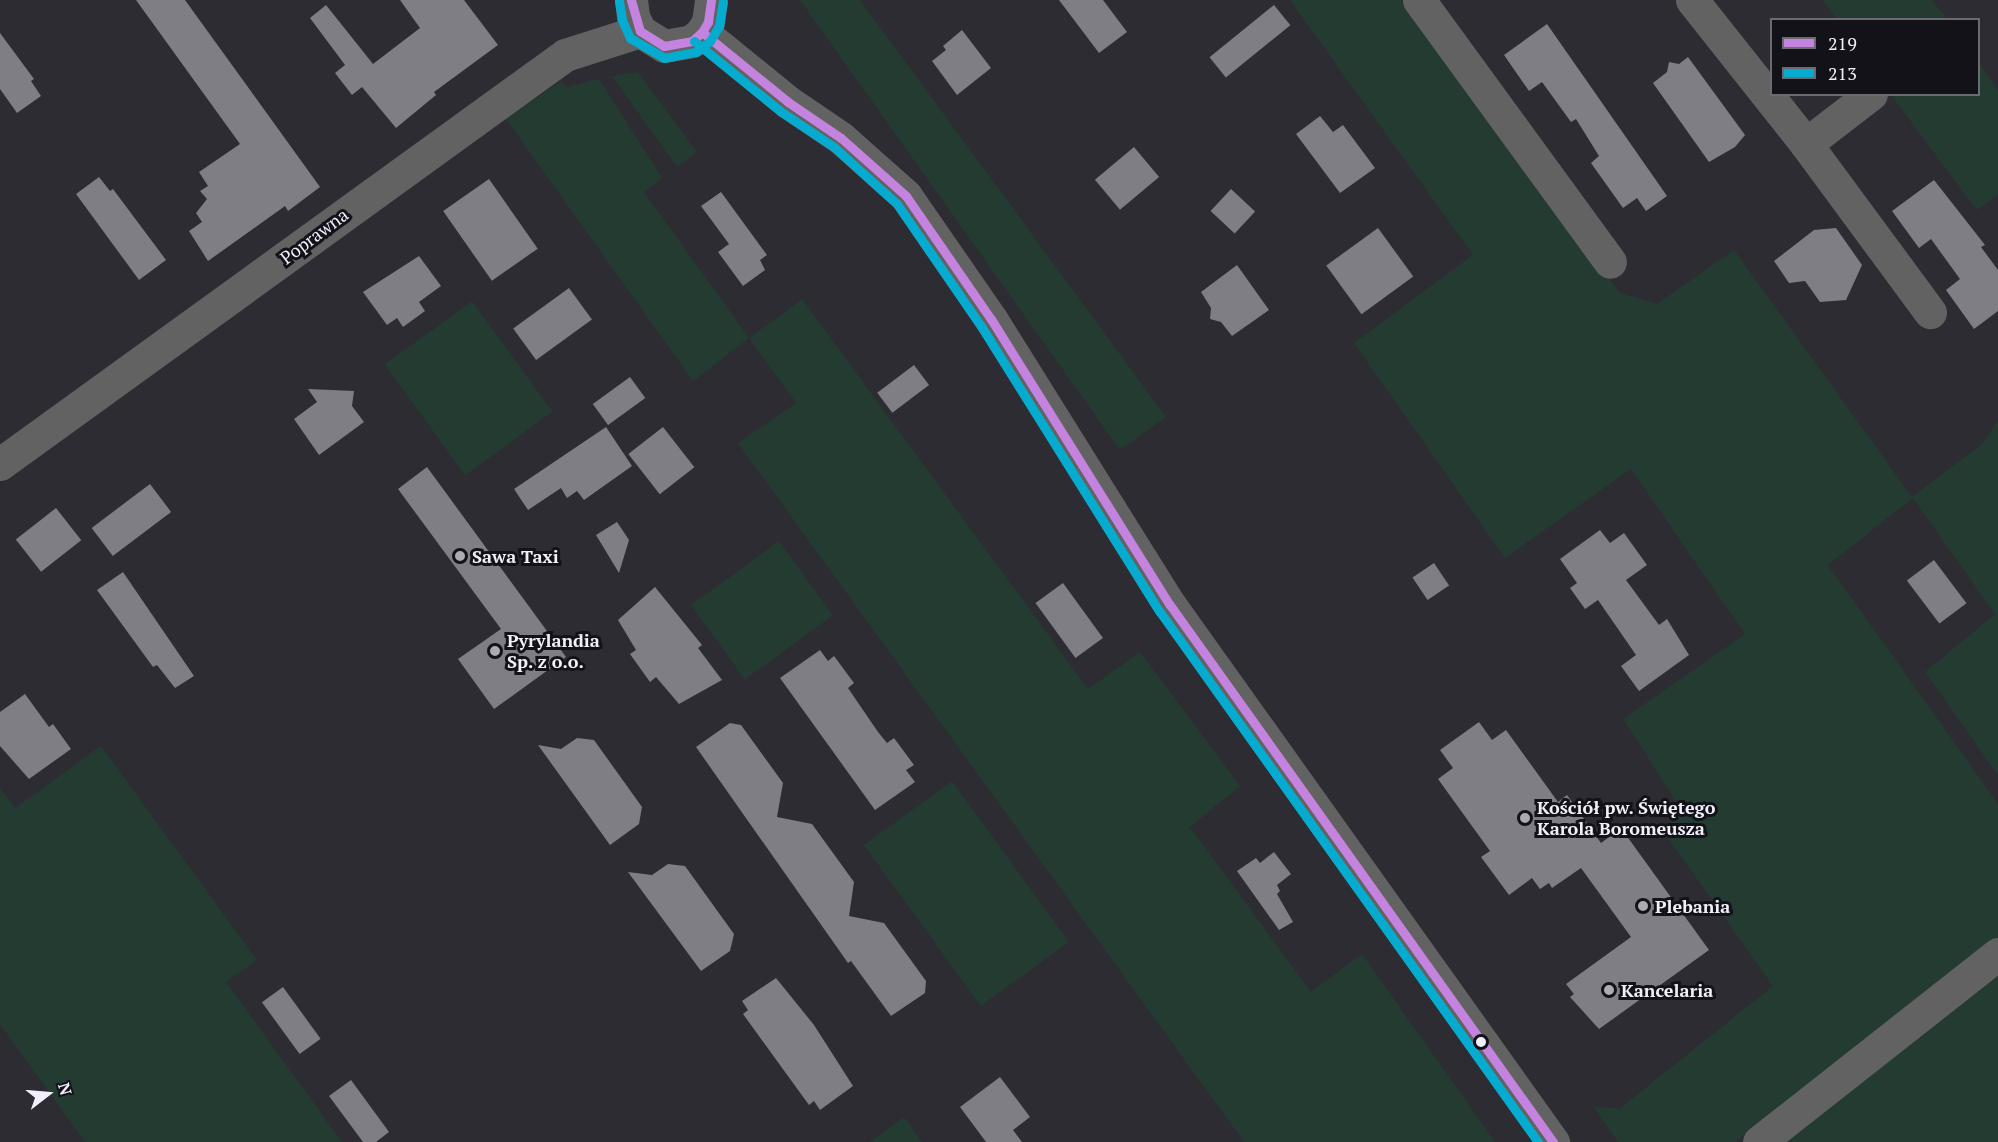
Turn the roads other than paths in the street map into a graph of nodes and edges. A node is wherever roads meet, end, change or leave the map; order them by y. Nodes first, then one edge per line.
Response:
1 (632, 0) edge
2 (711, 0) edge
3 (1419, 0) edge
4 (1692, 0) edge
5 (640, 31) junction
6 (702, 32) junction
7 (1868, 96) edge
8 (1806, 144) junction
9 (1610, 262) dead end
10 (1930, 312) dead end
11 (0, 464) edge
12 (1998, 954) edge
13 (1553, 1142) edge
14 (1759, 1142) edge

1 - 5 street
2 - 6 street
3 - 9 street
4 - 8 street
5 - 6 street
5 - 11 street, Poprawna
6 - 13 street
7 - 8 street
8 - 10 street
12 - 14 street

